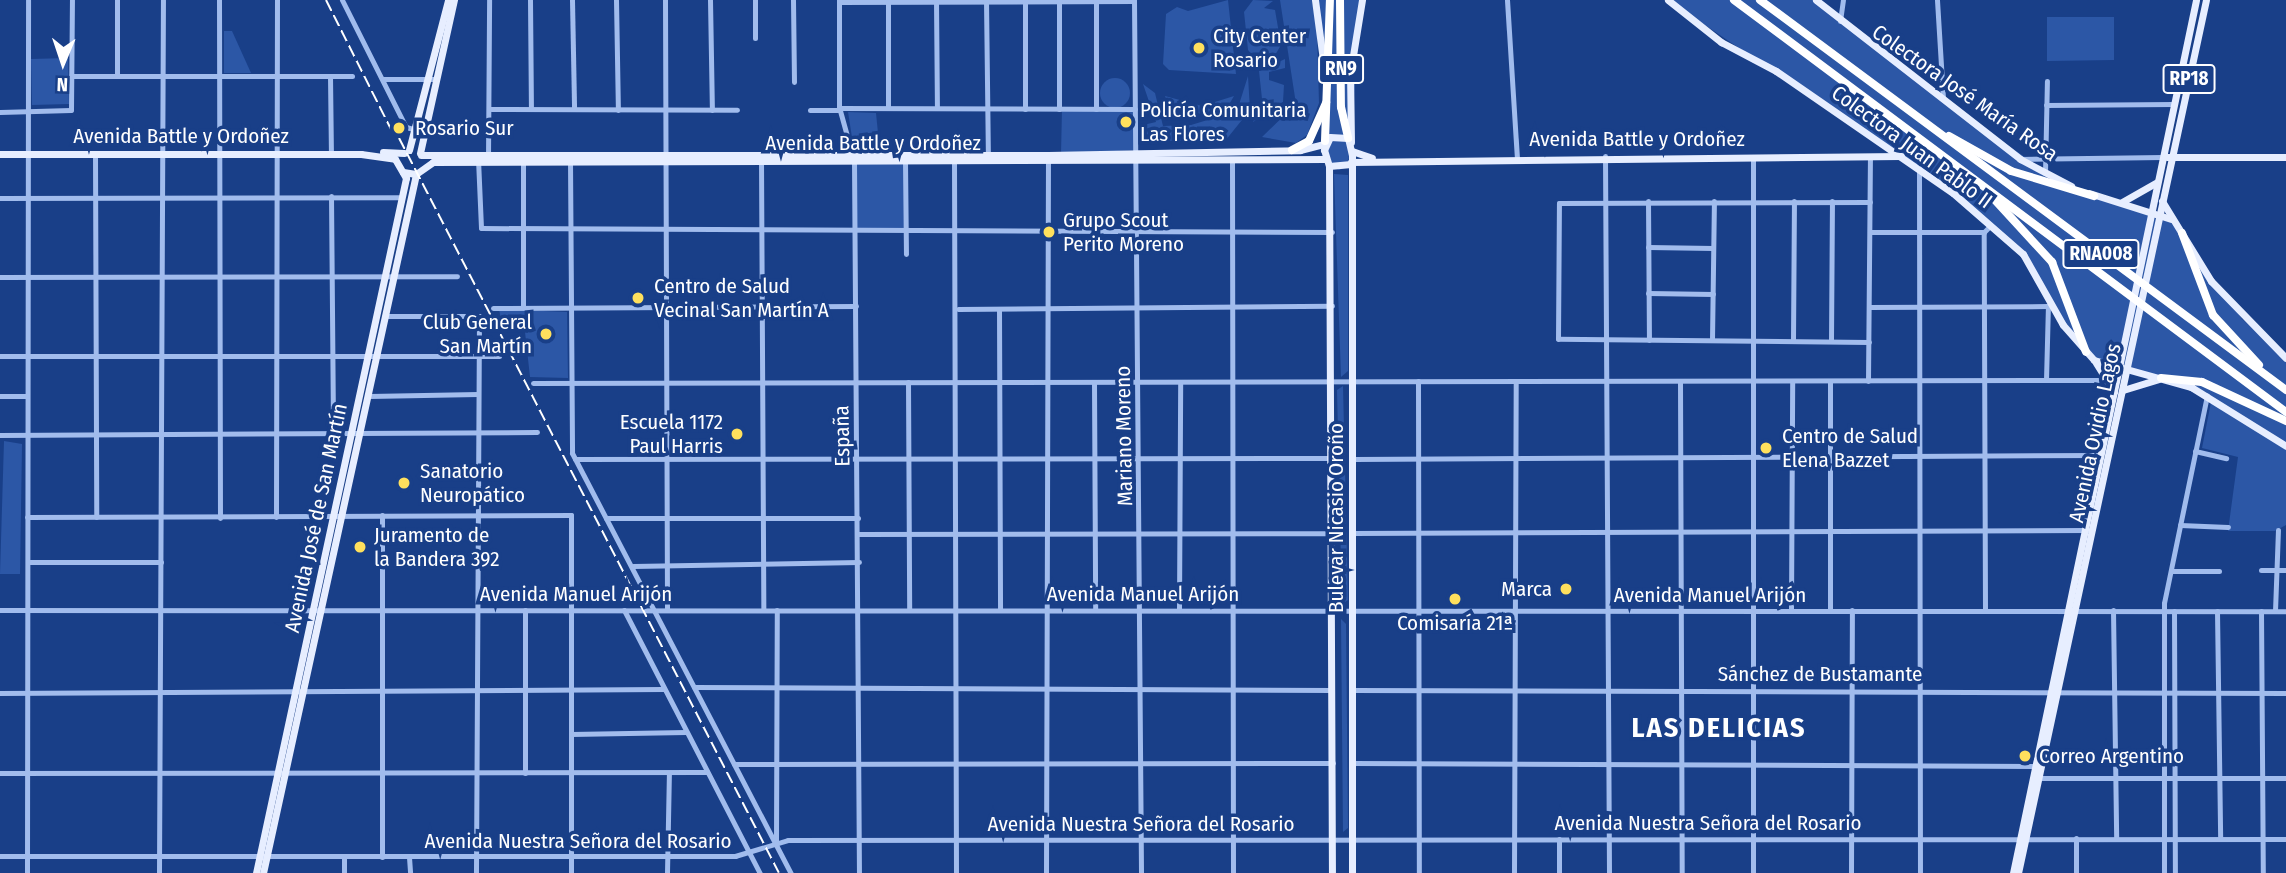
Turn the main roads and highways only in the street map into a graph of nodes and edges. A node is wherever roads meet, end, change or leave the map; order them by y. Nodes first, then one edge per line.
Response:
1 (448, 0) edge
2 (454, 0) edge
3 (1315, 0) edge
4 (1330, 0) edge
5 (1342, 0) edge
6 (1362, 0) edge
7 (1668, 0) edge
8 (1734, 0) edge
9 (1759, 0) edge
10 (1816, 0) edge
11 (2196, 0) edge
12 (2206, 0) edge
13 (432, 79) junction
14 (1328, 89) junction
15 (1327, 100) junction
16 (1937, 131) junction
17 (1325, 143) junction
18 (1350, 144) junction
19 (1292, 150) junction
20 (407, 152) junction
21 (0, 153) edge
22 (361, 154) junction
23 (421, 154) junction
24 (1137, 154) junction
25 (1901, 156) junction
26 (1048, 157) junction
27 (2167, 157) junction
28 (2286, 157) edge
29 (853, 158) junction
30 (954, 158) junction
31 (1372, 158) junction
32 (478, 159) junction
33 (488, 159) junction
34 (570, 159) junction
35 (1327, 162) junction
36 (1351, 163) junction
37 (1958, 167) junction
38 (423, 168) junction
39 (401, 169) junction
40 (416, 174) junction
41 (2158, 181) junction
42 (2094, 196) junction
43 (2161, 197) junction
44 (2123, 202) junction
45 (2154, 211) junction
46 (2171, 219) junction
47 (2182, 233) junction
48 (2086, 352) junction
49 (374, 356) junction
50 (2286, 358) edge
51 (2094, 360) junction
52 (2123, 369) junction
53 (2267, 376) junction
54 (2161, 378) junction
55 (2286, 390) edge
56 (2118, 391) junction
57 (2286, 412) edge
58 (2286, 421) edge
59 (356, 435) junction
60 (2286, 446) edge
61 (2038, 766) junction
62 (2024, 838) junction
63 (263, 856) junction
64 (256, 873) edge
65 (263, 873) edge
66 (1332, 873) edge
67 (1352, 873) edge
68 (2013, 873) edge
69 (2018, 873) edge

1 - 13 main road
2 - 13 main road
3 - 14 main road
4 - 14 highway, RN9
5 - 18 highway, RN9
6 - 18 main road
7 - 25 main road, Colectora Juan Pablo II
8 - 37 highway, RNA008
9 - 16 highway, RNA008
10 - 42 main road, Colectora José María Rosa
11 - 27 main road, Avenida Ovidio Lagos / RP18
12 - 27 main road, Avenida Ovidio Lagos / RP18
13 - 20 main road
13 - 23 main road
14 - 15 highway, RN9
15 - 17 highway, RN9
15 - 19 highway
16 - 42 highway
16 - 53 highway, RNA008
17 - 18 main road, Avenida Battle y Ordoñez
17 - 19 main road, Avenida Battle y Ordoñez
17 - 35 main road, Bulevar Nicasio Oroño
18 - 31 main road, Avenida Battle y Ordoñez
18 - 36 main road, Bulevar Nicasio Oroño
19 - 24 main road, Avenida Battle y Ordoñez
20 - 22 main road, Avenida Battle y Ordoñez
20 - 23 main road, Avenida Battle y Ordoñez
20 - 39 main road, Avenida José de San Martín
21 - 22 main road, Avenida Battle y Ordoñez
22 - 39 main road, Avenida Battle y Ordoñez
23 - 32 main road, Avenida Battle y Ordoñez
23 - 38 main road
24 - 26 main road, Avenida Battle y Ordoñez
24 - 35 main road, Avenida Battle y Ordoñez
25 - 31 main road, Avenida Battle y Ordoñez
25 - 48 main road, Colectora Juan Pablo II
26 - 30 main road, Avenida Battle y Ordoñez
26 - 30 main road, Avenida Battle y Ordoñez
27 - 28 main road
27 - 41 main road, Avenida Ovidio Lagos / RP18
27 - 43 main road, Avenida Ovidio Lagos / RP18
29 - 30 main road, Avenida Battle y Ordoñez
29 - 30 main road, Avenida Battle y Ordoñez
29 - 34 main road, Avenida Battle y Ordoñez
31 - 36 main road, Avenida Battle y Ordoñez
32 - 33 main road, Avenida Battle y Ordoñez
32 - 38 main road, Avenida Battle y Ordoñez
33 - 34 main road, Avenida Battle y Ordoñez
33 - 34 main road, Avenida Battle y Ordoñez
35 - 36 main road, Avenida Battle y Ordoñez
35 - 66 main road, Bulevar Nicasio Oroño
36 - 67 main road, Bulevar Nicasio Oroño
37 - 48 highway
37 - 57 highway, RNA008
38 - 40 main road
39 - 40 main road, Avenida Battle y Ordoñez
39 - 49 main road, Avenida José de San Martín
40 - 49 main road, Avenida José de San Martín
41 - 44 main road
41 - 45 main road, Avenida Ovidio Lagos / RP18
42 - 44 main road, Colectora José María Rosa
43 - 45 main road, Avenida Ovidio Lagos / RP18
43 - 46 main road
44 - 45 main road, Colectora José María Rosa
45 - 46 main road, Colectora José María Rosa
45 - 52 main road, Avenida Ovidio Lagos / RP18
45 - 52 main road, Avenida Ovidio Lagos / RP18
46 - 47 main road, Colectora José María Rosa
47 - 50 main road, Colectora José María Rosa
47 - 53 highway
48 - 51 main road, Colectora Juan Pablo II
49 - 59 main road, Avenida José de San Martín
49 - 59 main road, Avenida José de San Martín
51 - 52 main road, Colectora Juan Pablo II
51 - 56 main road
52 - 54 main road, Colectora Juan Pablo II
52 - 56 main road, Avenida Ovidio Lagos
53 - 55 highway, RNA008
54 - 56 main road
54 - 58 highway
54 - 60 main road, Colectora Juan Pablo II
56 - 61 main road, Avenida Ovidio Lagos
59 - 63 main road, Avenida José de San Martín
61 - 62 main road, Avenida Ovidio Lagos
61 - 62 main road, Avenida Ovidio Lagos
62 - 68 main road, Avenida Ovidio Lagos
62 - 69 main road, Avenida Ovidio Lagos
63 - 64 main road, Avenida José de San Martín
63 - 65 main road, Avenida José de San Martín

